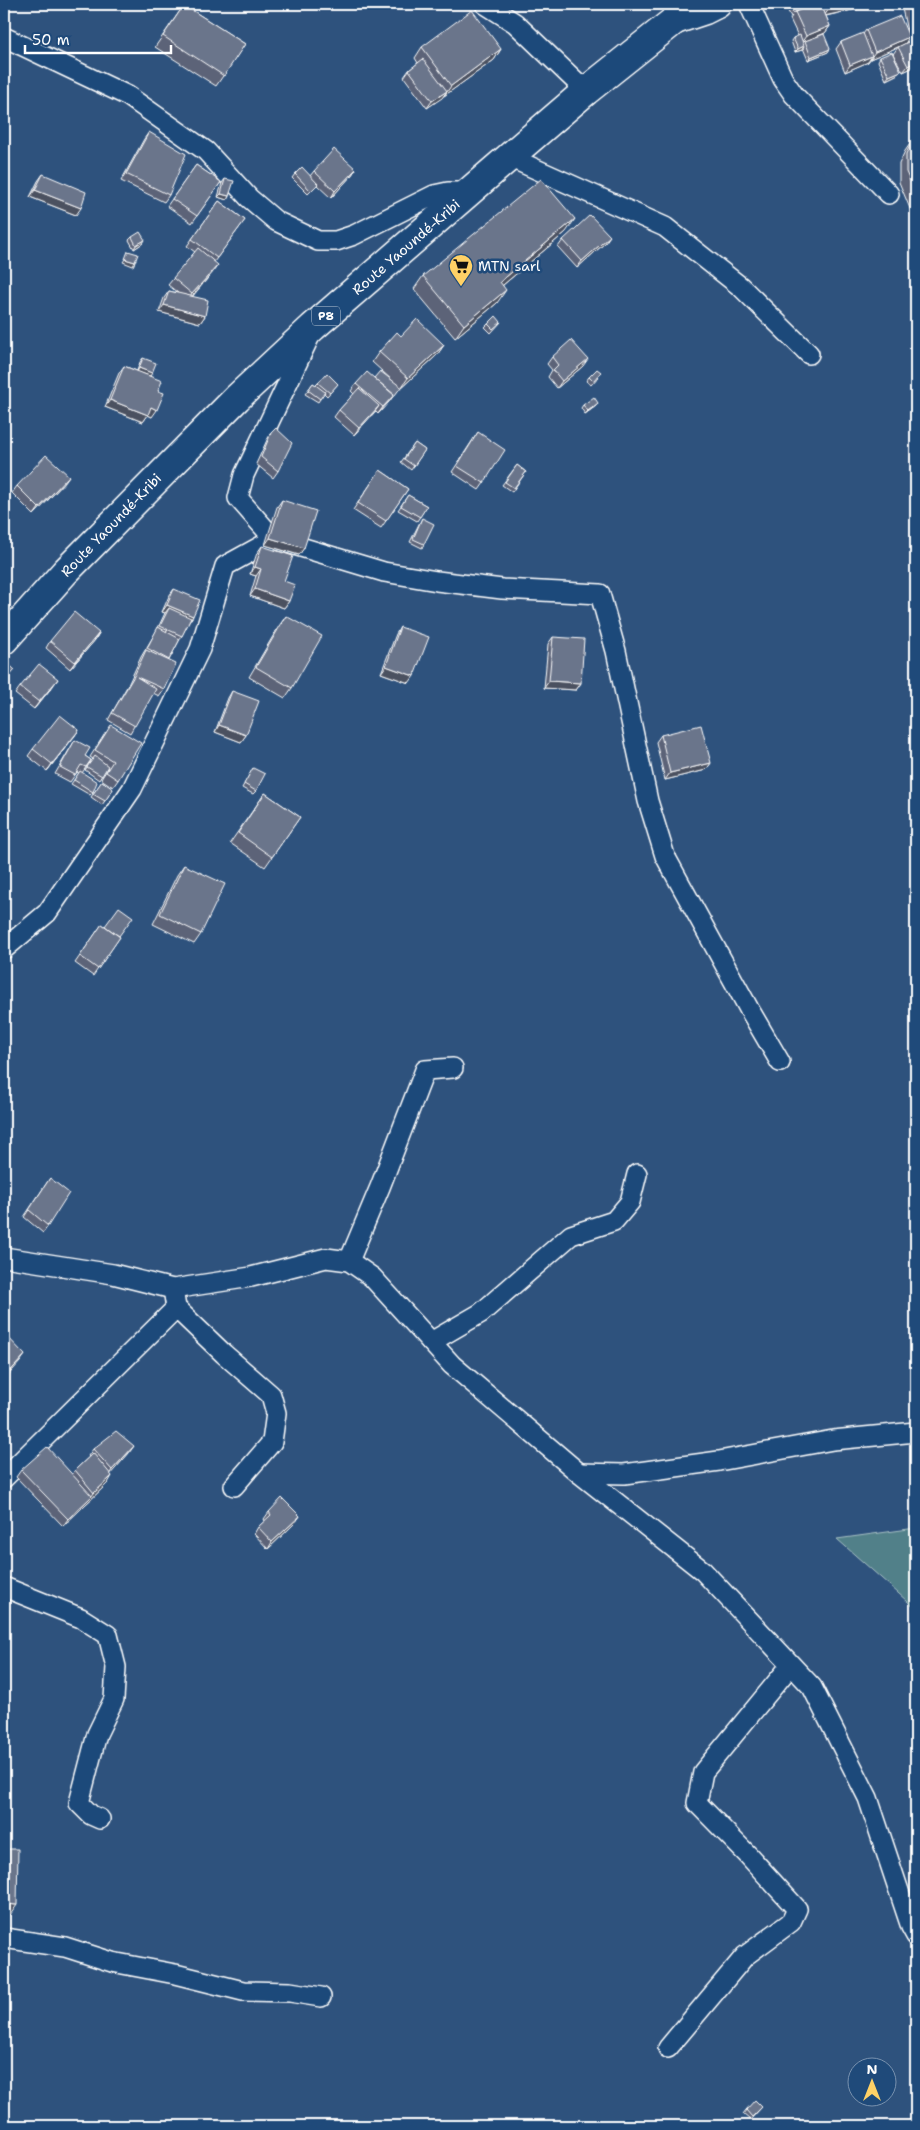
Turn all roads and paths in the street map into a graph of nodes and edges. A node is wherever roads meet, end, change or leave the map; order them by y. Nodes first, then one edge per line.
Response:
1 (485, 4) edge
2 (718, 4) edge
3 (749, 4) edge
4 (683, 12) edge
5 (4, 37) edge
6 (586, 91) junction
7 (509, 157) junction
8 (469, 192) junction
9 (889, 194) dead end
10 (313, 328) junction
11 (809, 354) dead end
12 (274, 539) junction
13 (4, 640) edge
14 (4, 949) edge
15 (780, 1062) dead end
16 (454, 1068) dead end
17 (637, 1174) dead end
18 (4, 1257) edge
19 (349, 1261) junction
20 (173, 1289) junction
21 (176, 1308) junction
22 (431, 1342) junction
23 (916, 1432) edge
24 (579, 1473) junction
25 (4, 1478) edge
26 (234, 1486) dead end
27 (4, 1587) edge
28 (791, 1666) junction
29 (100, 1819) dead end
30 (916, 1936) edge
31 (4, 1938) edge
32 (321, 1998) dead end
33 (668, 2048) dead end

1 - 6 street
2 - 4 main road, P8
3 - 9 street
4 - 6 main road, Route Yaoundé-Kribi / P8
5 - 8 street
6 - 7 main road, Route Yaoundé-Kribi / P8
7 - 8 main road, Route Yaoundé-Kribi / P8
7 - 11 street
8 - 10 main road, Route Yaoundé-Kribi / P8
10 - 12 street
10 - 13 main road, Route Yaoundé-Kribi / P8
12 - 14 street
12 - 15 street
16 - 19 street
17 - 22 street
18 - 20 street
19 - 20 street
19 - 22 street
20 - 21 street
21 - 25 street
21 - 26 street
22 - 24 street
23 - 24 street
24 - 28 street
27 - 29 street
28 - 30 street
28 - 33 street
31 - 32 street

